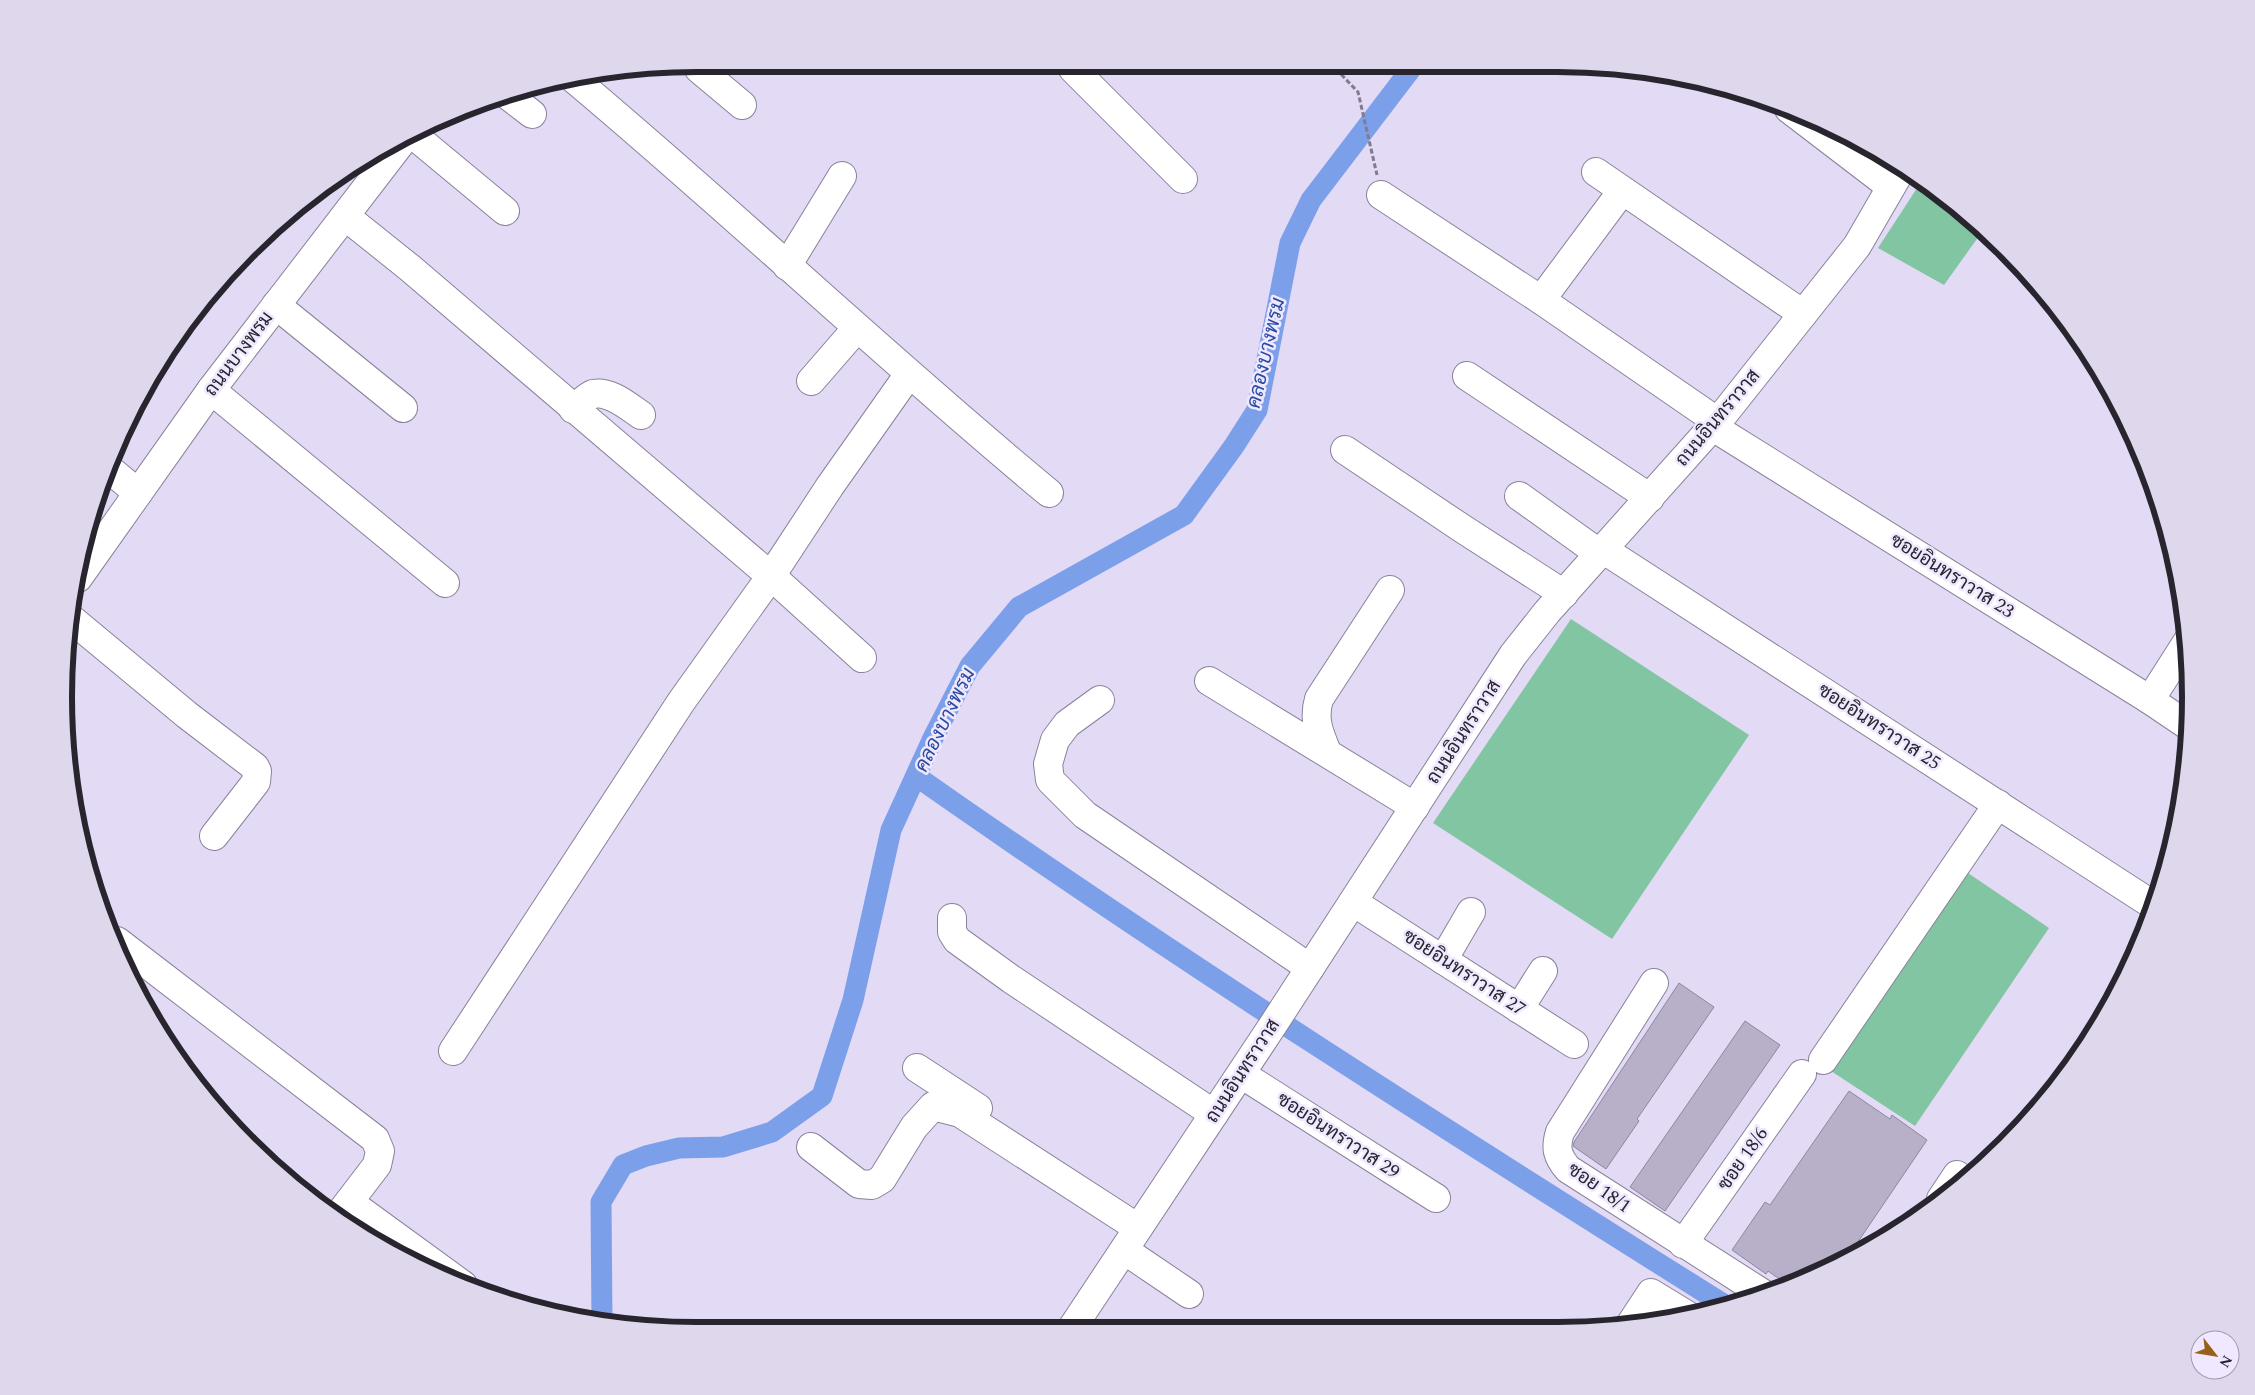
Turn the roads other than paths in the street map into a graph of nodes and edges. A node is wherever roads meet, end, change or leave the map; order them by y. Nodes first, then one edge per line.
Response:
1 (703, 72) edge
2 (1076, 72) edge
3 (580, 84) edge
4 (515, 101) edge
5 (742, 105) dead end
6 (532, 114) dead end
7 (1824, 133) edge
8 (418, 139) edge
9 (395, 151) edge
10 (1596, 172) dead end
11 (842, 176) dead end
12 (1183, 179) dead end
13 (1896, 179) edge
14 (1379, 187) road end
15 (1622, 191) junction
16 (505, 211) dead end
17 (345, 216) junction
18 (787, 266) junction
19 (1541, 300) junction
20 (276, 305) junction
21 (1803, 314) junction
22 (858, 328) junction
23 (909, 374) junction
24 (1467, 376) dead end
25 (811, 381) dead end
26 (211, 390) junction
27 (403, 408) dead end
28 (573, 409) junction
29 (641, 415) dead end
30 (1715, 424) junction
31 (1345, 450) dead end
32 (114, 473) edge
33 (138, 493) junction
34 (1049, 493) dead end
35 (1518, 496) dead end
36 (1650, 498) junction
37 (1602, 552) junction
38 (88, 564) edge
39 (771, 576) junction
40 (445, 583) dead end
41 (1390, 590) dead end
42 (1564, 594) junction
43 (77, 624) edge
44 (2181, 652) edge
45 (862, 658) dead end
46 (1209, 681) dead end
47 (1100, 700) dead end
48 (2150, 700) junction
49 (2181, 721) edge
50 (1327, 752) junction
51 (1998, 804) junction
52 (1415, 807) junction
53 (214, 836) dead end
54 (1353, 902) junction
55 (2148, 902) edge
56 (1471, 912) dead end
57 (952, 918) dead end
58 (124, 947) edge
59 (1443, 960) junction
60 (1310, 968) junction
61 (969, 969) dead end
62 (1543, 971) dead end
63 (1654, 983) dead end
64 (1519, 1009) junction
65 (1574, 1044) dead end
66 (453, 1051) dead end
67 (917, 1068) dead end
68 (1241, 1074) junction
69 (1209, 1122) junction
70 (811, 1147) dead end
71 (1957, 1175) dead end
72 (1953, 1181) edge
73 (1436, 1198) dead end
74 (344, 1209) edge
75 (1136, 1232) junction
76 (1683, 1244) junction
77 (419, 1257) edge
78 (1756, 1290) edge
79 (1189, 1294) dead end
80 (1679, 1310) edge
81 (1635, 1317) edge
82 (1076, 1322) edge

1 - 5 street
2 - 12 street
3 - 18 street
4 - 6 street
7 - 13 street
8 - 16 street
9 - 17 street, ถนนบางพรม
10 - 15 street
11 - 18 street
13 - 21 street, ถนนอินทราวาส
14 - 19 street, ซอยอินทราวาส 23
15 - 19 street
15 - 21 street
17 - 20 street, ถนนบางพรม
17 - 28 street
18 - 22 street
19 - 30 street, ซอยอินทราวาส 23
20 - 26 street, ถนนบางพรม
20 - 27 street
21 - 30 street, ถนนอินทราวาส
22 - 23 street
22 - 25 street
23 - 34 street
23 - 39 street
24 - 36 street
26 - 33 street, ถนนบางพรม
26 - 40 street
28 - 29 street
28 - 39 street
30 - 36 street, ถนนอินทราวาส
30 - 48 street, ซอยอินทราวาส 23
31 - 42 street
32 - 33 street
33 - 38 street, ถนนบางพรม
35 - 37 street, ซอยอินทราวาส 25
36 - 37 street, ถนนอินทราวาส
37 - 42 street, ถนนอินทราวาส
37 - 51 street, ซอยอินทราวาส 25
39 - 45 street
39 - 66 street
41 - 50 street
42 - 52 street, ถนนอินทราวาส
43 - 53 street
44 - 48 street
46 - 50 street
47 - 60 street
48 - 49 street, ซอยอินทราวาส 23
50 - 52 street
51 - 55 street, ซอยอินทราวาส 25
51 - 76 street, ซอย 18/6
52 - 54 street, ถนนอินทราวาส
54 - 59 street, ซอยอินทราวาส 27
54 - 60 street, ถนนอินทราวาส
56 - 59 street
57 - 69 street
58 - 74 street
59 - 64 street, ซอยอินทราวาส 27
60 - 68 street, ถนนอินทราวาส
61 - 69 street
62 - 64 street
63 - 76 street, ซอย 18/1
64 - 65 street, ซอยอินทราวาส 27
67 - 75 street
68 - 69 street, ถนนอินทราวาส
68 - 73 street, ซอยอินทราวาส 29
69 - 75 street, ถนนอินทราวาส
70 - 75 street
71 - 72 street
74 - 77 street
75 - 79 street
75 - 82 street, ถนนอินทราวาส
76 - 78 street, ซอย 18/1
80 - 81 street

